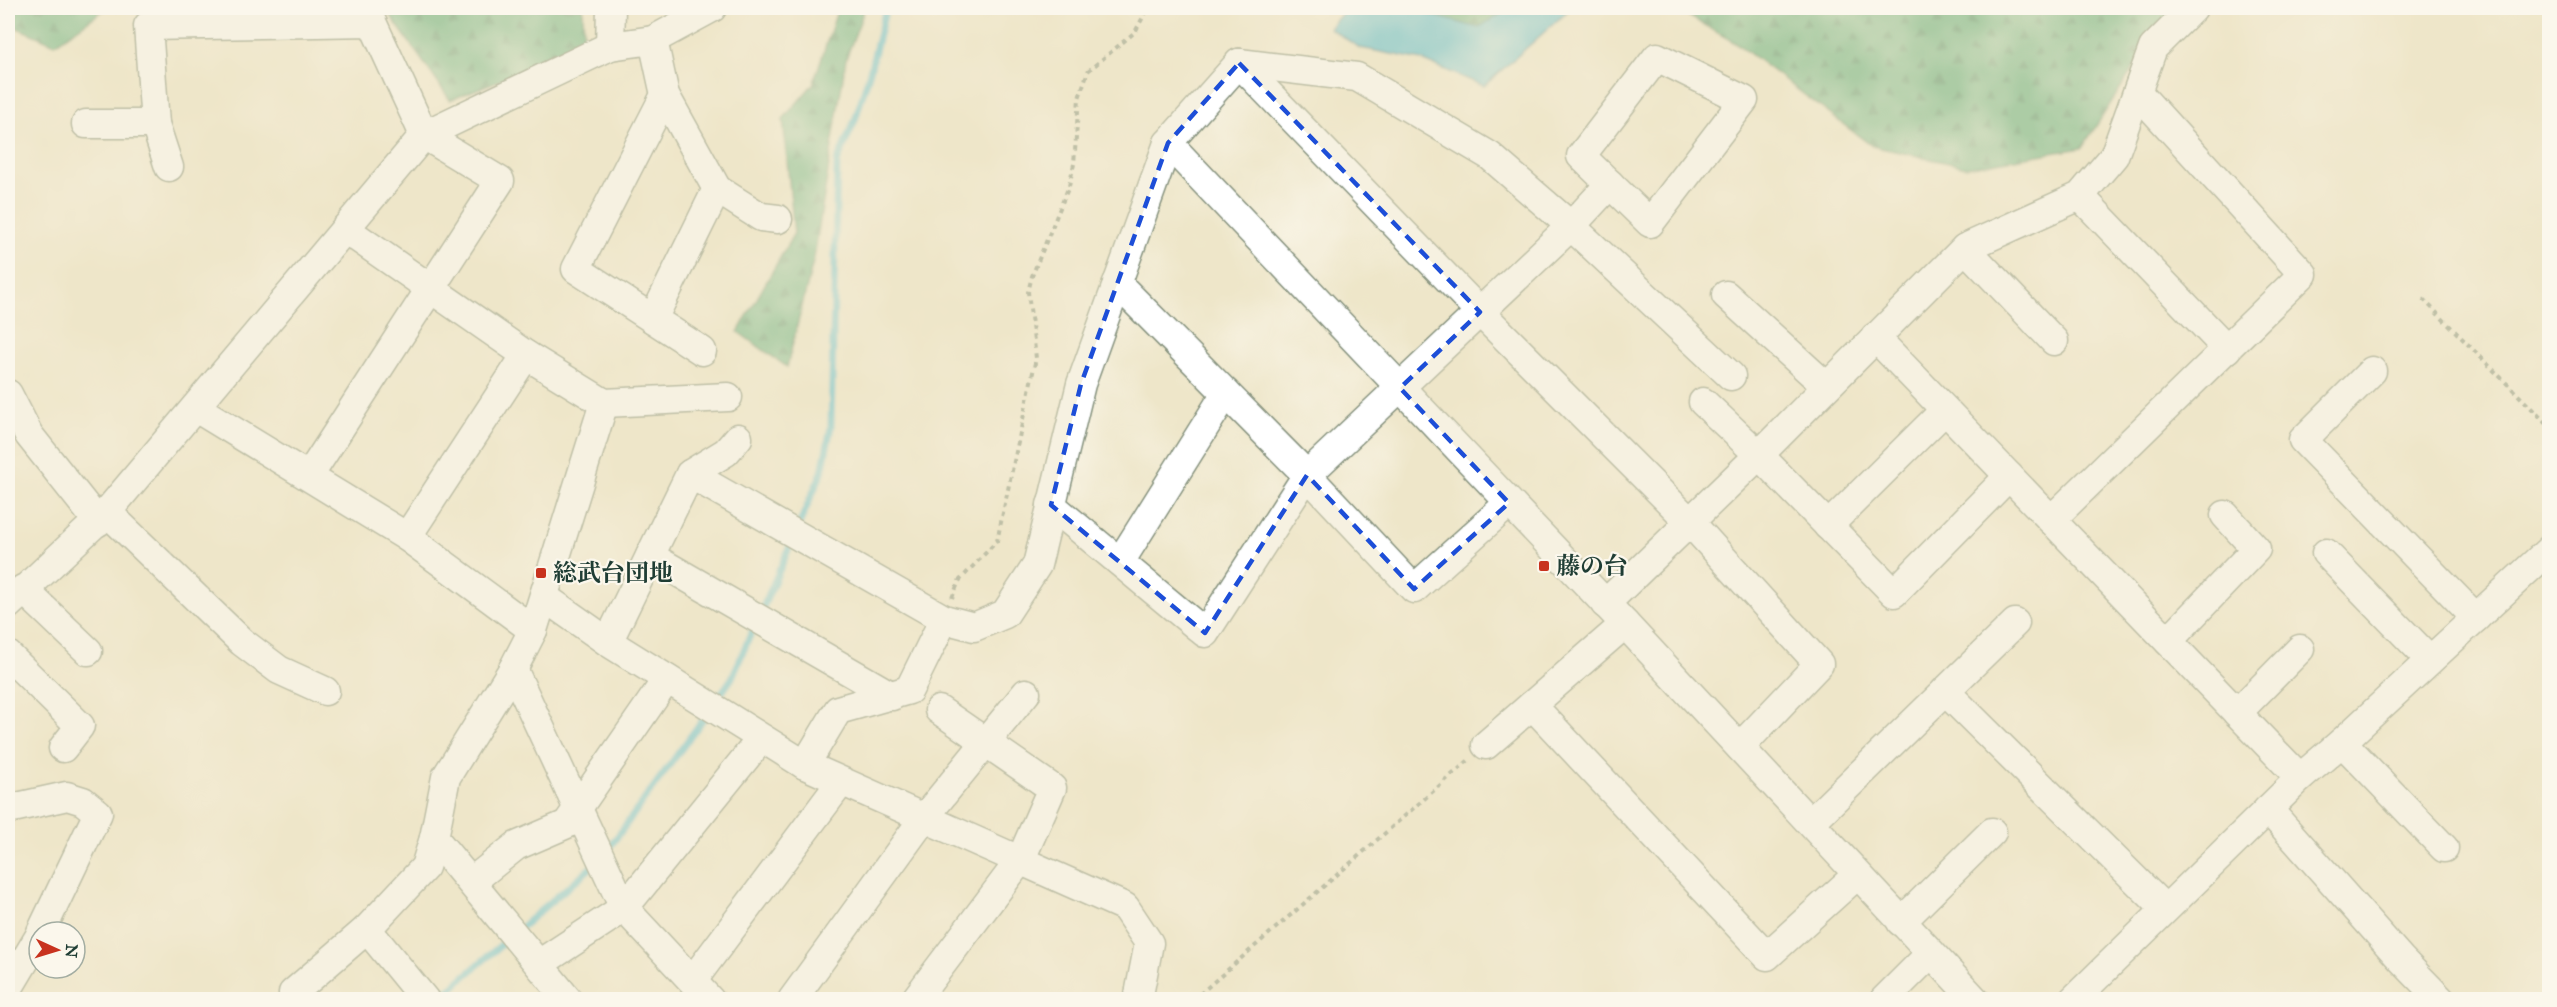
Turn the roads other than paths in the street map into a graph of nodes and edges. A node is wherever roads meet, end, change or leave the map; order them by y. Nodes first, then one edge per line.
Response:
1 (611, 8) edge
2 (712, 8) edge
3 (2193, 8) edge
4 (653, 40) junction
5 (610, 46) junction
6 (1239, 63) junction
7 (2138, 93) junction
8 (664, 95) junction
9 (86, 123) dead end
10 (155, 124) junction
11 (424, 135) junction
12 (1168, 143) junction
13 (169, 166) dead end
14 (1610, 184) junction
15 (717, 189) junction
16 (2080, 196) junction
17 (778, 219) dead end
18 (1571, 226) junction
19 (345, 229) junction
20 (1965, 248) junction
21 (1117, 283) junction
22 (430, 289) junction
23 (1726, 295) dead end
24 (1480, 312) junction
25 (653, 319) junction
26 (1875, 337) junction
27 (2054, 341) dead end
28 (2227, 349) junction
29 (702, 351) dead end
30 (526, 355) junction
31 (2372, 371) dead end
32 (1731, 376) dead end
33 (1826, 386) junction
34 (1400, 388) junction
35 (1226, 393) junction
36 (8, 394) edge
37 (728, 397) dead end
38 (1703, 402) dead end
39 (604, 404) junction
40 (196, 408) junction
41 (1945, 410) junction
42 (738, 438) dead end
43 (1759, 455) junction
44 (690, 474) junction
45 (1307, 475) junction
46 (309, 476) junction
47 (2009, 476) junction
48 (1509, 503) junction
49 (1051, 505) junction
50 (2225, 515) dead end
51 (102, 517) junction
52 (2051, 520) junction
53 (1690, 522) junction
54 (1828, 526) junction
55 (407, 537) junction
56 (2550, 549) edge
57 (2326, 553) dead end
58 (650, 556) junction
59 (1120, 562) junction
60 (15, 597) edge
61 (544, 597) junction
62 (1605, 604) junction
63 (2476, 618) junction
64 (944, 619) junction
65 (2016, 623) dead end
66 (1625, 624) junction
67 (533, 630) junction
68 (2168, 641) junction
69 (608, 642) junction
70 (2300, 649) dead end
71 (87, 651) dead end
72 (8, 655) edge
73 (2429, 659) junction
74 (513, 669) junction
75 (667, 680) junction
76 (325, 691) dead end
77 (1945, 691) junction
78 (1026, 693) dead end
79 (892, 696) junction
80 (1532, 705) junction
81 (939, 710) dead end
82 (2237, 713) junction
83 (761, 740) junction
84 (985, 741) junction
85 (2342, 742) junction
86 (1486, 745) road end
87 (1740, 747) junction
88 (63, 748) dead end
89 (805, 765) junction
90 (2300, 778) junction
91 (841, 782) junction
92 (2268, 808) junction
93 (8, 809) edge
94 (579, 810) junction
95 (924, 818) junction
96 (1810, 822) junction
97 (1992, 832) dead end
98 (434, 838) junction
99 (2444, 848) dead end
100 (1021, 859) junction
101 (1857, 875) junction
102 (471, 882) junction
103 (624, 908) junction
104 (2165, 909) junction
105 (47, 920) edge
106 (1901, 922) junction
107 (367, 929) junction
108 (1930, 953) junction
109 (27, 957) edge
110 (539, 964) junction
111 (8, 989) edge
112 (701, 990) edge
113 (299, 999) edge
114 (425, 999) edge
115 (568, 999) edge
116 (792, 999) edge
117 (915, 999) edge
118 (1138, 999) edge
119 (1884, 999) edge
120 (1975, 999) edge
121 (2073, 999) edge
122 (2441, 999) edge

1 - 5 street
2 - 4 street
3 - 7 street
4 - 5 street
4 - 8 street
5 - 11 street
6 - 12 street
6 - 18 street
6 - 24 street
7 - 16 street
7 - 28 street
8 - 15 street
8 - 25 street
9 - 10 street
10 - 11 street
10 - 13 street
11 - 19 street
11 - 22 street
12 - 21 street
12 - 34 street
14 - 14 street
14 - 18 street
15 - 17 street
15 - 25 street
16 - 20 street
16 - 28 street
18 - 24 street
18 - 32 street
19 - 22 street
19 - 40 street
20 - 26 street
20 - 27 street
21 - 35 street
21 - 49 street
22 - 30 street
22 - 46 street
23 - 33 street
24 - 34 street
24 - 53 street
25 - 29 street
26 - 33 street
26 - 41 street
28 - 52 street
30 - 39 street
30 - 55 street
31 - 63 street
33 - 43 street
34 - 45 street
34 - 48 street
35 - 45 street
35 - 59 street
36 - 51 street
37 - 39 street
38 - 43 street
39 - 61 street
40 - 46 street
40 - 51 street
41 - 47 street
41 - 54 street
42 - 44 street
43 - 53 street
43 - 54 street
44 - 58 street
44 - 64 street
45 - 48 street
45 - 59 street
46 - 55 street
47 - 52 street
47 - 54 street
48 - 62 street
49 - 59 street
49 - 64 street
50 - 68 street
51 - 60 street
51 - 76 street
52 - 68 street
53 - 62 street
53 - 87 street
55 - 67 street
56 - 63 street
57 - 73 street
58 - 69 street
58 - 79 street
60 - 71 street
61 - 67 street
61 - 69 street
62 - 66 street
63 - 73 street
64 - 79 street
65 - 77 street
66 - 80 street
66 - 87 street
67 - 74 street
68 - 82 street
69 - 75 street
70 - 82 street
72 - 88 street
73 - 85 street
74 - 94 street
74 - 98 street
75 - 83 street
75 - 94 street
77 - 96 street
77 - 104 street
78 - 84 street
79 - 89 street
80 - 86 street
80 - 101 street
81 - 84 street
82 - 90 street
83 - 89 street
83 - 103 street
84 - 95 street
84 - 100 street
85 - 90 street
85 - 99 street
87 - 96 street
89 - 91 street
90 - 92 street
91 - 95 street
91 - 112 street
92 - 104 street
92 - 122 street
93 - 105 street
94 - 102 street
94 - 103 street
95 - 100 street
95 - 116 street
96 - 101 street
97 - 106 street
98 - 102 street
98 - 107 street
100 - 117 street
100 - 118 street
101 - 106 street
102 - 110 street
103 - 110 street
103 - 112 street
104 - 121 street
106 - 108 street
107 - 113 street
107 - 114 street
108 - 119 street
108 - 120 street
109 - 111 street
110 - 115 street

